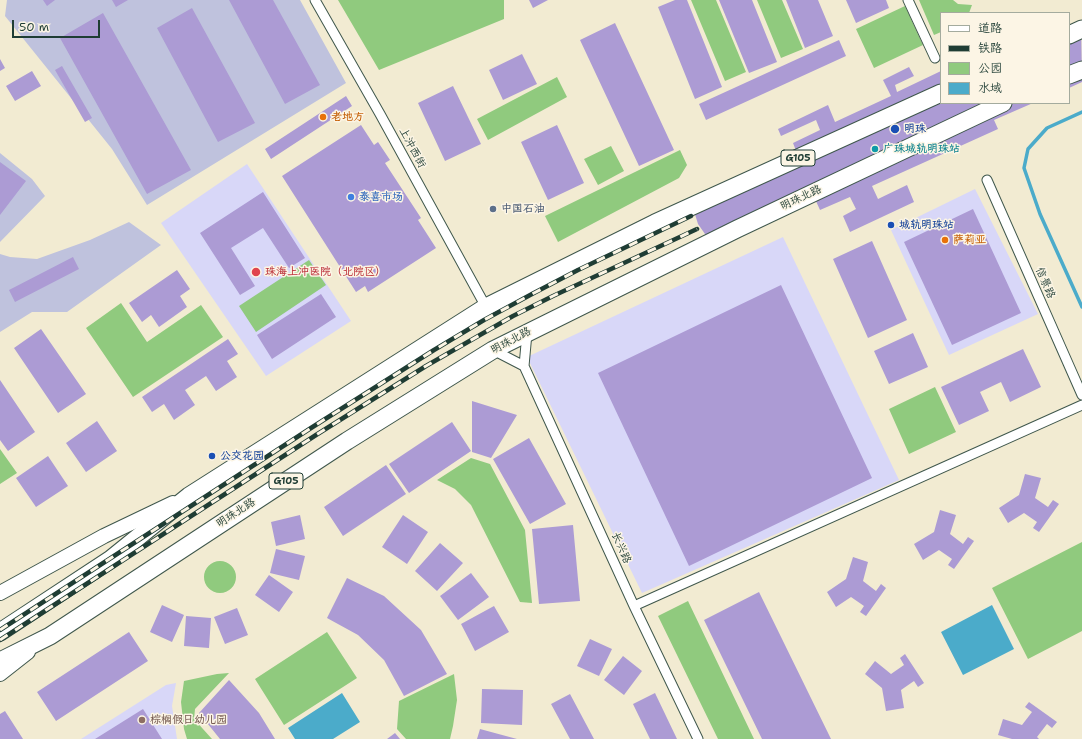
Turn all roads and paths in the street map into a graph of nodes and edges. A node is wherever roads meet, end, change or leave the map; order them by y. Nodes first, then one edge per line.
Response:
1 (315, 0) edge
2 (908, 0) edge
3 (1082, 29) edge
4 (1070, 35) edge
5 (934, 58) dead end
6 (1082, 70) edge
7 (1070, 75) edge
8 (940, 93) edge
9 (1001, 104) edge
10 (987, 180) dead end
11 (486, 307) junction
12 (527, 333) junction
13 (493, 350) junction
14 (524, 366) junction
15 (1082, 395) edge
16 (1082, 405) edge
17 (189, 496) junction
18 (0, 593) edge
19 (634, 606) junction
20 (0, 632) edge
21 (50, 636) junction
22 (0, 661) edge
23 (0, 674) edge
24 (698, 739) edge

1 - 11 street, 上沖西街
2 - 5 street
3 - 4 highway
6 - 7 highway
8 - 11 highway, G105
9 - 12 highway, 明珠北路 / G105
10 - 15 street, 信景路
11 - 17 highway, G105
12 - 13 highway, 明珠北路 / G105
12 - 14 street, 长兴路
13 - 14 street
13 - 21 highway, 明珠北路 / G105
14 - 19 street, 长兴路
16 - 19 street
17 - 18 main road, G105
17 - 20 highway, G105
19 - 24 street, 长兴路
21 - 22 highway, 明珠北路 / G105
21 - 23 main road, 明珠北路 / G105

